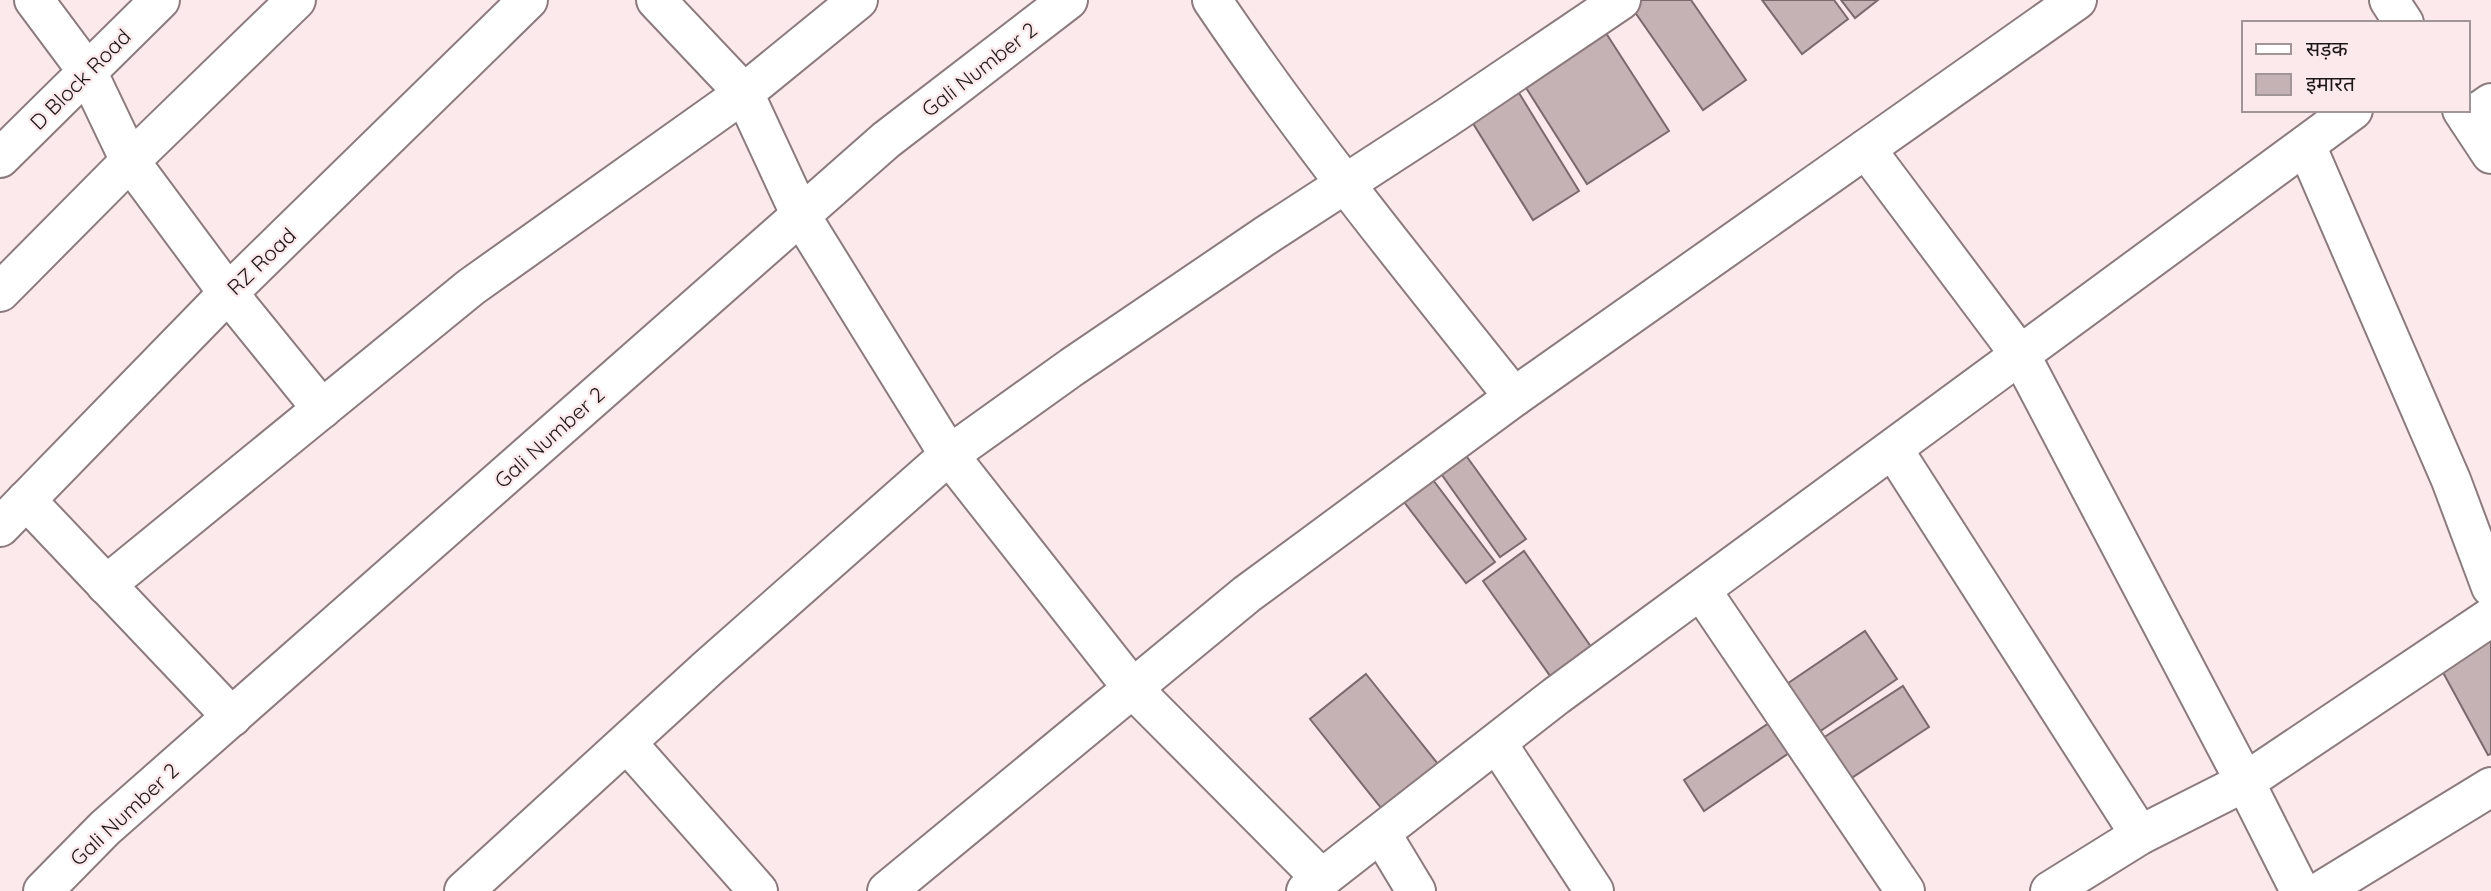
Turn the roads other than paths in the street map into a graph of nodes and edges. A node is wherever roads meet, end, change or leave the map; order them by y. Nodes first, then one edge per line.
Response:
1 (34, 0) edge
2 (160, 0) edge
3 (296, 0) edge
4 (528, 0) edge
5 (656, 0) edge
6 (858, 0) edge
7 (1068, 0) edge
8 (1212, 0) edge
9 (1621, 0) edge
10 (2077, 0) edge
11 (2389, 0) edge
12 (2403, 21) edge
13 (87, 71) junction
14 (744, 93) junction
15 (2473, 111) edge
16 (2350, 112) edge
17 (2306, 145) junction
18 (1866, 149) junction
19 (2491, 154) edge
20 (0, 158) edge
21 (130, 161) junction
22 (1344, 185) junction
23 (801, 216) junction
24 (0, 292) edge
25 (228, 293) junction
26 (2021, 356) junction
27 (1514, 397) junction
28 (322, 409) junction
29 (1893, 449) junction
30 (949, 455) junction
31 (13, 514) edge
32 (106, 585) junction
33 (2491, 587) edge
34 (1701, 590) junction
35 (2491, 617) edge
36 (1134, 690) junction
37 (232, 717) junction
38 (627, 743) junction
39 (1497, 743) junction
40 (2245, 782) junction
41 (2491, 787) edge
42 (1381, 833) junction
43 (2140, 835) junction
44 (1314, 885) edge
45 (751, 888) edge
46 (43, 891) edge
47 (464, 891) edge
48 (887, 891) edge
49 (1416, 891) edge
50 (1594, 891) edge
51 (1905, 891) edge
52 (2050, 891) edge
53 (2300, 891) edge
54 (2321, 891) edge

1 - 13 street
2 - 13 street, D Block Road
3 - 21 street
4 - 25 street, RZ Road
5 - 14 street
6 - 14 street
7 - 23 street, Gali Number 2
8 - 22 street
9 - 22 street
10 - 18 street
11 - 12 street
13 - 20 street, D Block Road
13 - 21 street
14 - 23 street
14 - 28 street
15 - 19 street
16 - 17 street
17 - 26 street
17 - 33 street
18 - 26 street
18 - 27 street
21 - 24 street
21 - 25 street
22 - 27 street
22 - 30 street
23 - 30 street
23 - 37 street, Gali Number 2
25 - 28 street
25 - 31 street, RZ Road
26 - 29 street
26 - 40 street
27 - 36 street
28 - 32 street
29 - 34 street
29 - 43 street
30 - 36 street
30 - 38 street
31 - 32 street
32 - 37 street
34 - 39 street
34 - 51 street
35 - 40 street
36 - 44 street
36 - 48 street
37 - 46 street, Gali Number 2
38 - 45 street
38 - 47 street
39 - 42 street
39 - 50 street
40 - 43 street
40 - 53 street
41 - 54 street
42 - 44 street
42 - 49 street
43 - 52 street

